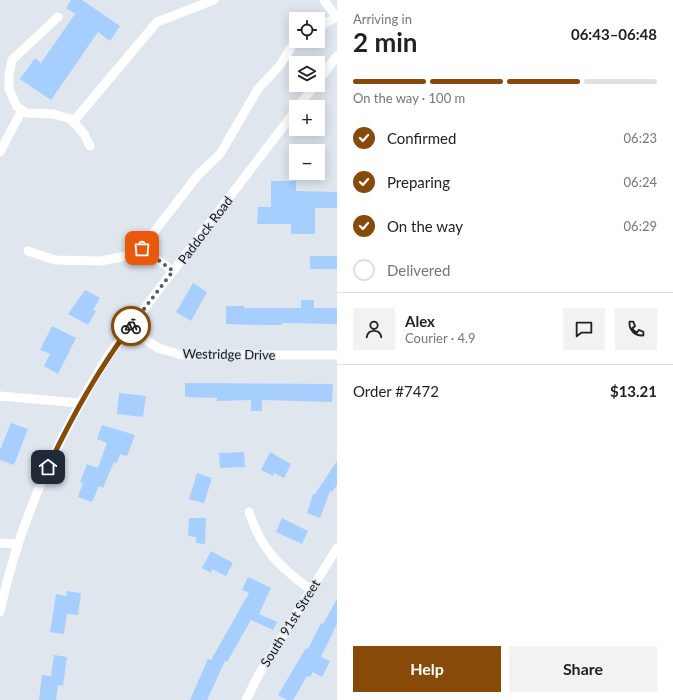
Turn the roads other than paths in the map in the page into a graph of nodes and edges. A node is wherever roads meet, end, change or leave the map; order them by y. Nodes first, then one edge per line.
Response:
1 (214, 0) edge
2 (324, 0) edge
3 (58, 17) dead end
4 (337, 17) edge
5 (325, 23) edge
6 (290, 48) edge
7 (337, 56) edge
8 (325, 72) edge
9 (310, 92) edge
10 (303, 100) edge
11 (22, 110) junction
12 (289, 119) edge
13 (73, 122) junction
14 (90, 146) dead end
15 (0, 152) edge
16 (142, 248) junction
17 (28, 251) dead end
18 (173, 271) junction
19 (129, 328) junction
20 (337, 355) edge
21 (0, 396) edge
22 (80, 403) junction
23 (249, 512) dead end
24 (0, 543) edge
25 (18, 544) junction
26 (337, 548) edge
27 (311, 590) junction
28 (0, 612) edge
29 (246, 700) edge

1 - 13 street
2 - 4 street
3 - 11 street
4 - 5 street
6 - 16 street
7 - 8 street
9 - 10 street
11 - 13 street
11 - 15 street
12 - 18 street, Paddock Road
13 - 14 street
16 - 17 street
16 - 18 street
18 - 19 street, Paddock Road
19 - 20 street, Westridge Drive
19 - 22 street, Paddock Road
21 - 22 street
22 - 25 street, Paddock Road
23 - 27 street
24 - 25 street
25 - 28 street, Paddock Road
26 - 27 street, South 91st Street
27 - 29 street, South 91st Street

